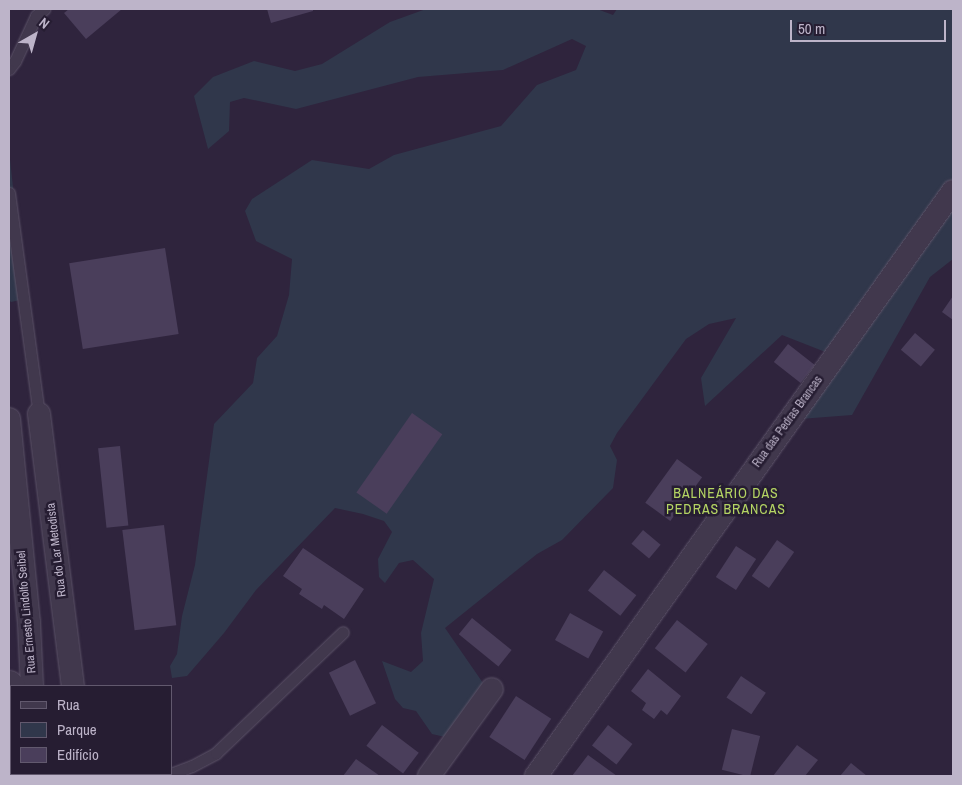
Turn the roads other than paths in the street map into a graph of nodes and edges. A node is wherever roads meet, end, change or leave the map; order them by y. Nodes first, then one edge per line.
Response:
1 (44, 9) edge
2 (9, 69) edge
3 (953, 191) edge
4 (9, 193) edge
5 (39, 414) joint
6 (9, 419) edge
7 (52, 506) junction
8 (18, 516) junction
9 (343, 632) dead end
10 (32, 685) edge
11 (73, 685) edge
12 (492, 689) dead end
13 (172, 774) edge
14 (429, 776) edge
15 (536, 776) edge

1 - 2 lane
3 - 15 street, Rua das Pedras Brancas
4 - 5 lane
5 - 7 street, Rua do Lar Metodista
6 - 8 street, Rua Ernesto Lindolfo Seibel
7 - 8 street
7 - 11 street, Rua do Lar Metodista
8 - 10 street, Rua Ernesto Lindolfo Seibel
9 - 13 lane
12 - 14 street

